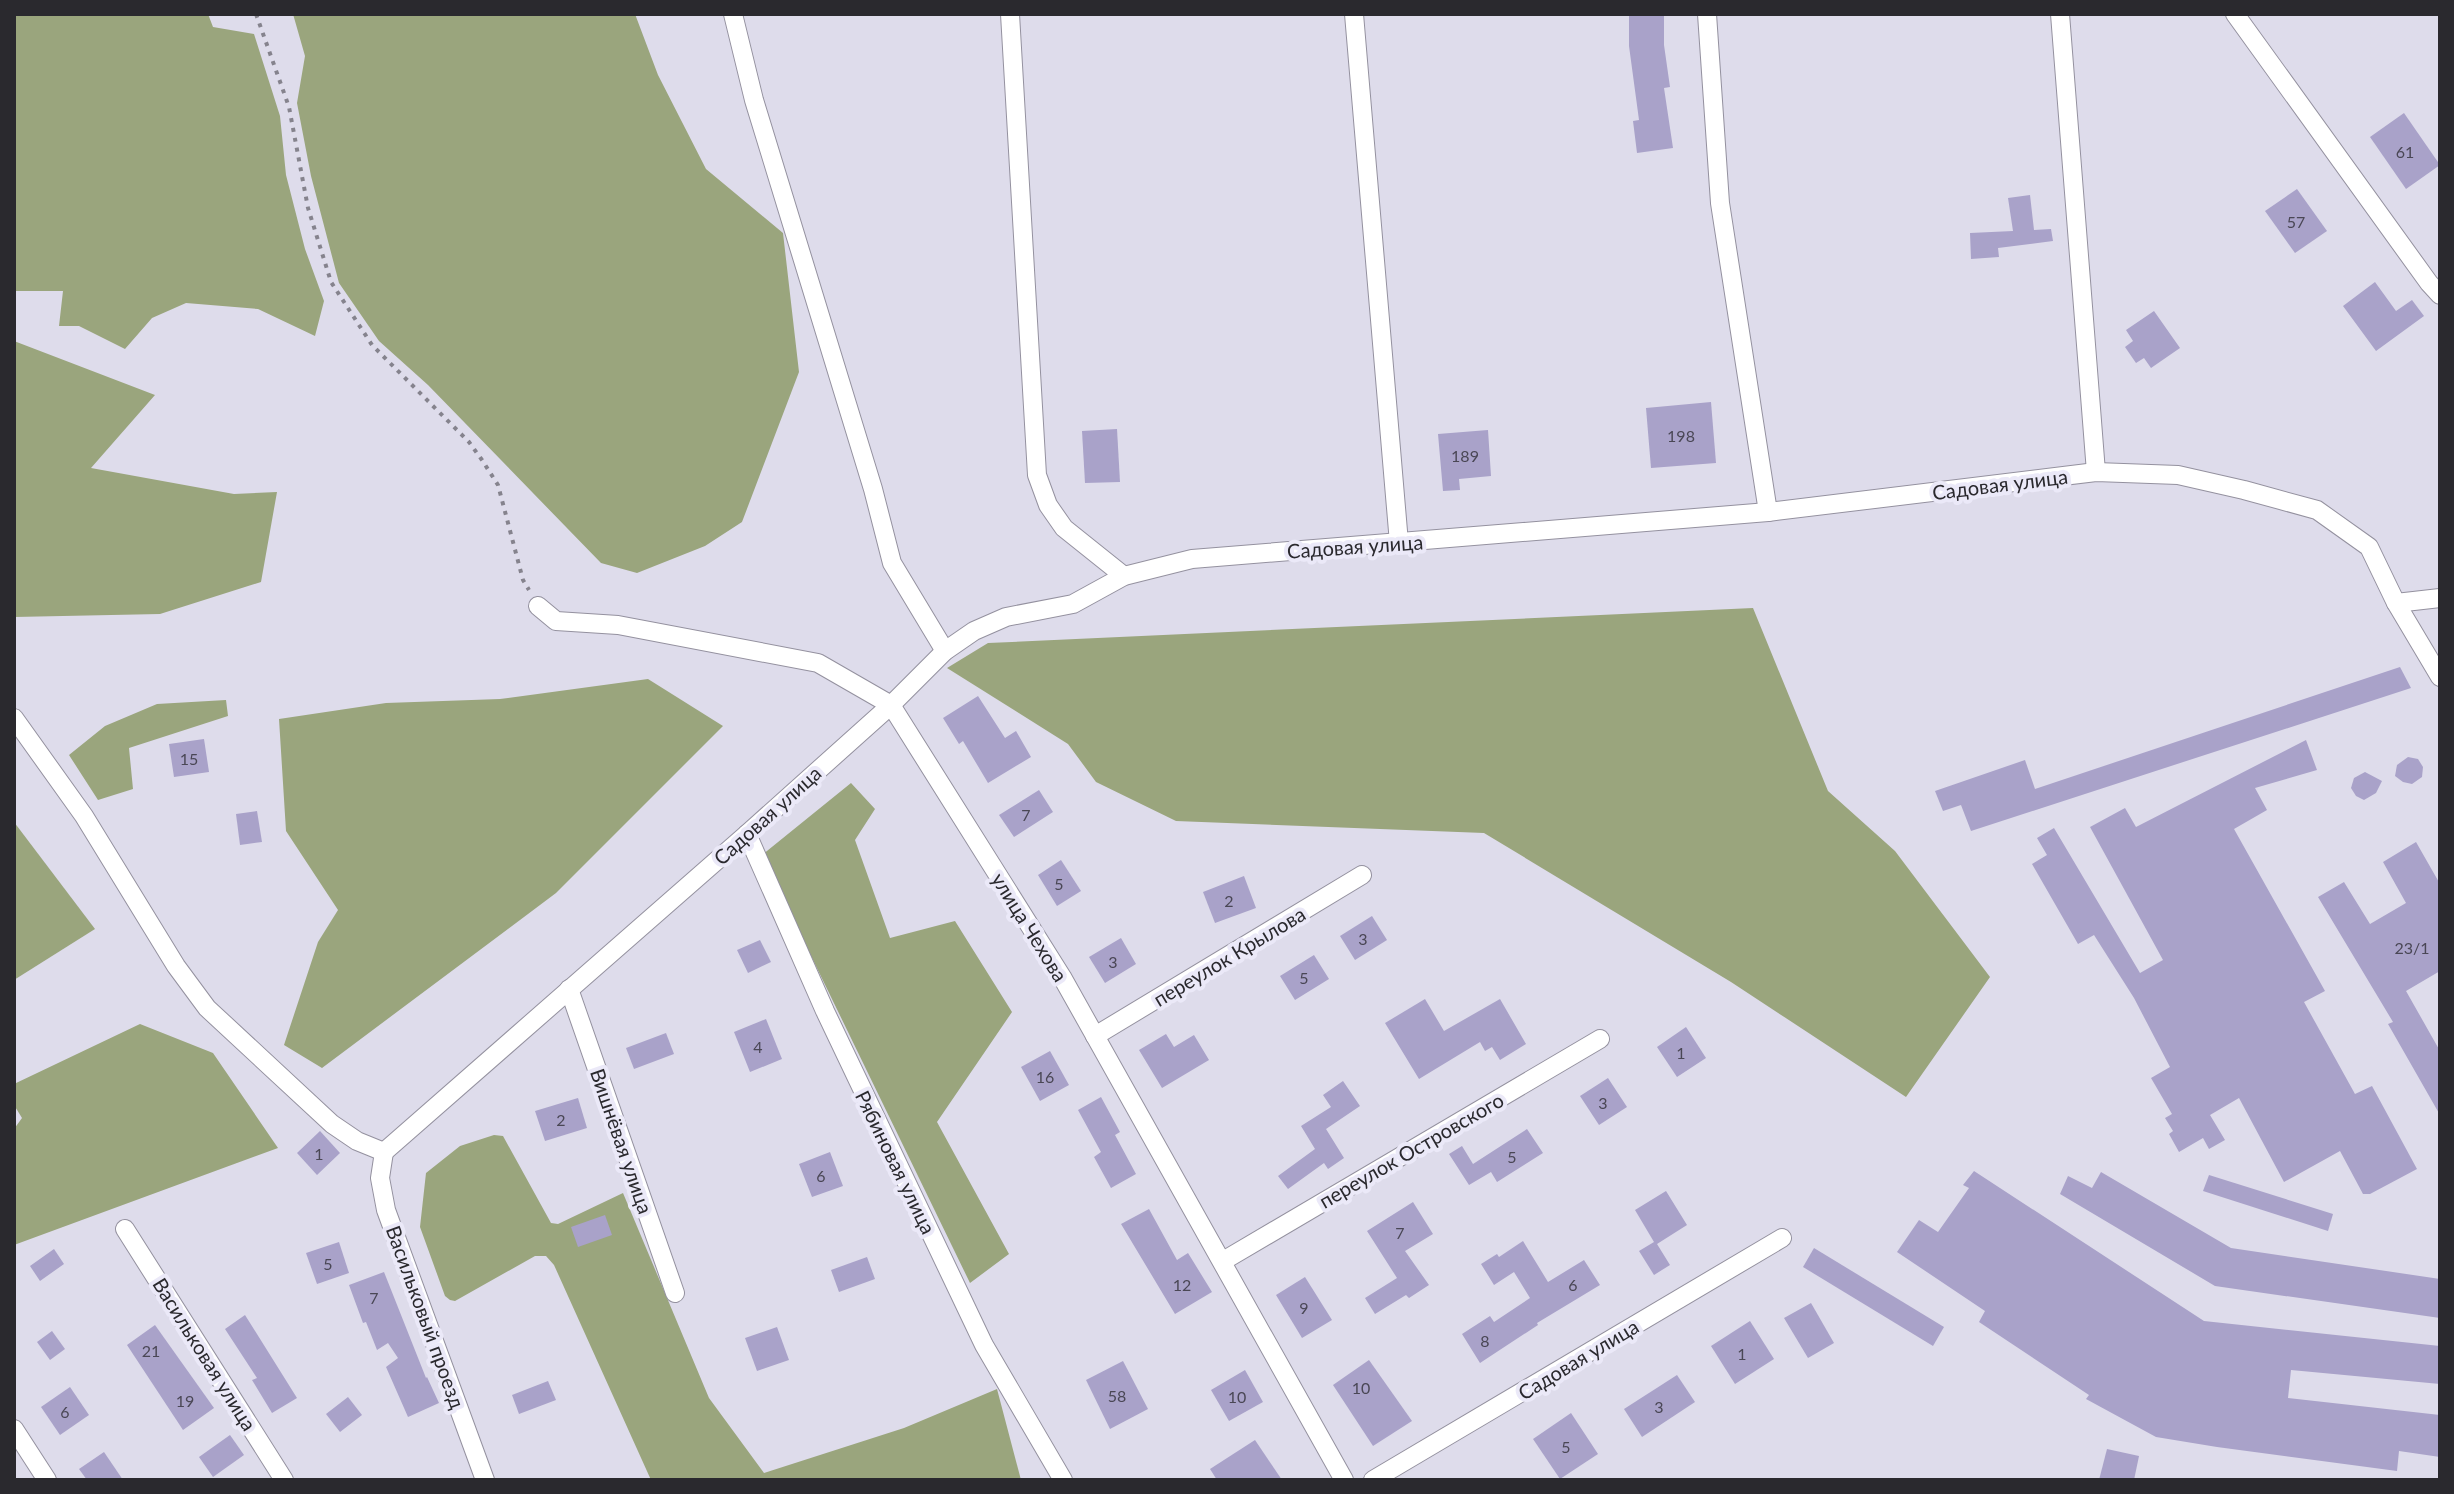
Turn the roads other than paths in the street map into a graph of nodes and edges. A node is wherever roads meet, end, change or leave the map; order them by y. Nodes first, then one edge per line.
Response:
1 (733, 14) edge
2 (1010, 14) edge
3 (1354, 14) edge
4 (1707, 14) edge
5 (2060, 14) edge
6 (2235, 14) edge
7 (2440, 295) edge
8 (2096, 472) junction
9 (1768, 512) junction
10 (1399, 543) junction
11 (1124, 576) junction
12 (2440, 598) edge
13 (2396, 603) junction
14 (538, 606) road end
15 (945, 651) junction
16 (2440, 677) edge
17 (891, 705) junction
18 (14, 718) edge
19 (747, 834) junction
20 (1362, 875) dead end
21 (569, 989) junction
22 (1095, 1036) junction
23 (1600, 1039) dead end
24 (384, 1152) junction
25 (125, 1229) dead end
26 (1782, 1238) dead end
27 (1223, 1261) junction
28 (675, 1293) dead end
29 (14, 1429) edge
30 (47, 1480) edge
31 (284, 1480) edge
32 (485, 1480) edge
33 (1063, 1480) edge
34 (1344, 1480) edge
35 (1373, 1480) edge

1 - 15 street
2 - 11 street
3 - 10 street
4 - 9 street
5 - 8 street
6 - 7 street
8 - 9 street, Садовая улица
8 - 13 street, Садовая улица
9 - 10 street, Садовая улица
10 - 11 street, Садовая улица
11 - 15 street, Садовая улица
12 - 13 street
13 - 16 street, Садовая улица
14 - 17 street, улица Чехова
15 - 17 street, Садовая улица
17 - 19 street, Садовая улица
17 - 22 street, улица Чехова
18 - 24 street
19 - 21 street, Садовая улица
19 - 33 street, Рябиновая улица
20 - 22 street, переулок Крылова
21 - 24 street, Садовая улица
21 - 28 street, Вишнёвая улица
22 - 27 street, улица Чехова
23 - 27 street, переулок Островского
24 - 32 street, Васильковый проезд
25 - 31 street, Васильковая улица
26 - 35 street, Садовая улица
27 - 34 street, улица Чехова
29 - 30 street

